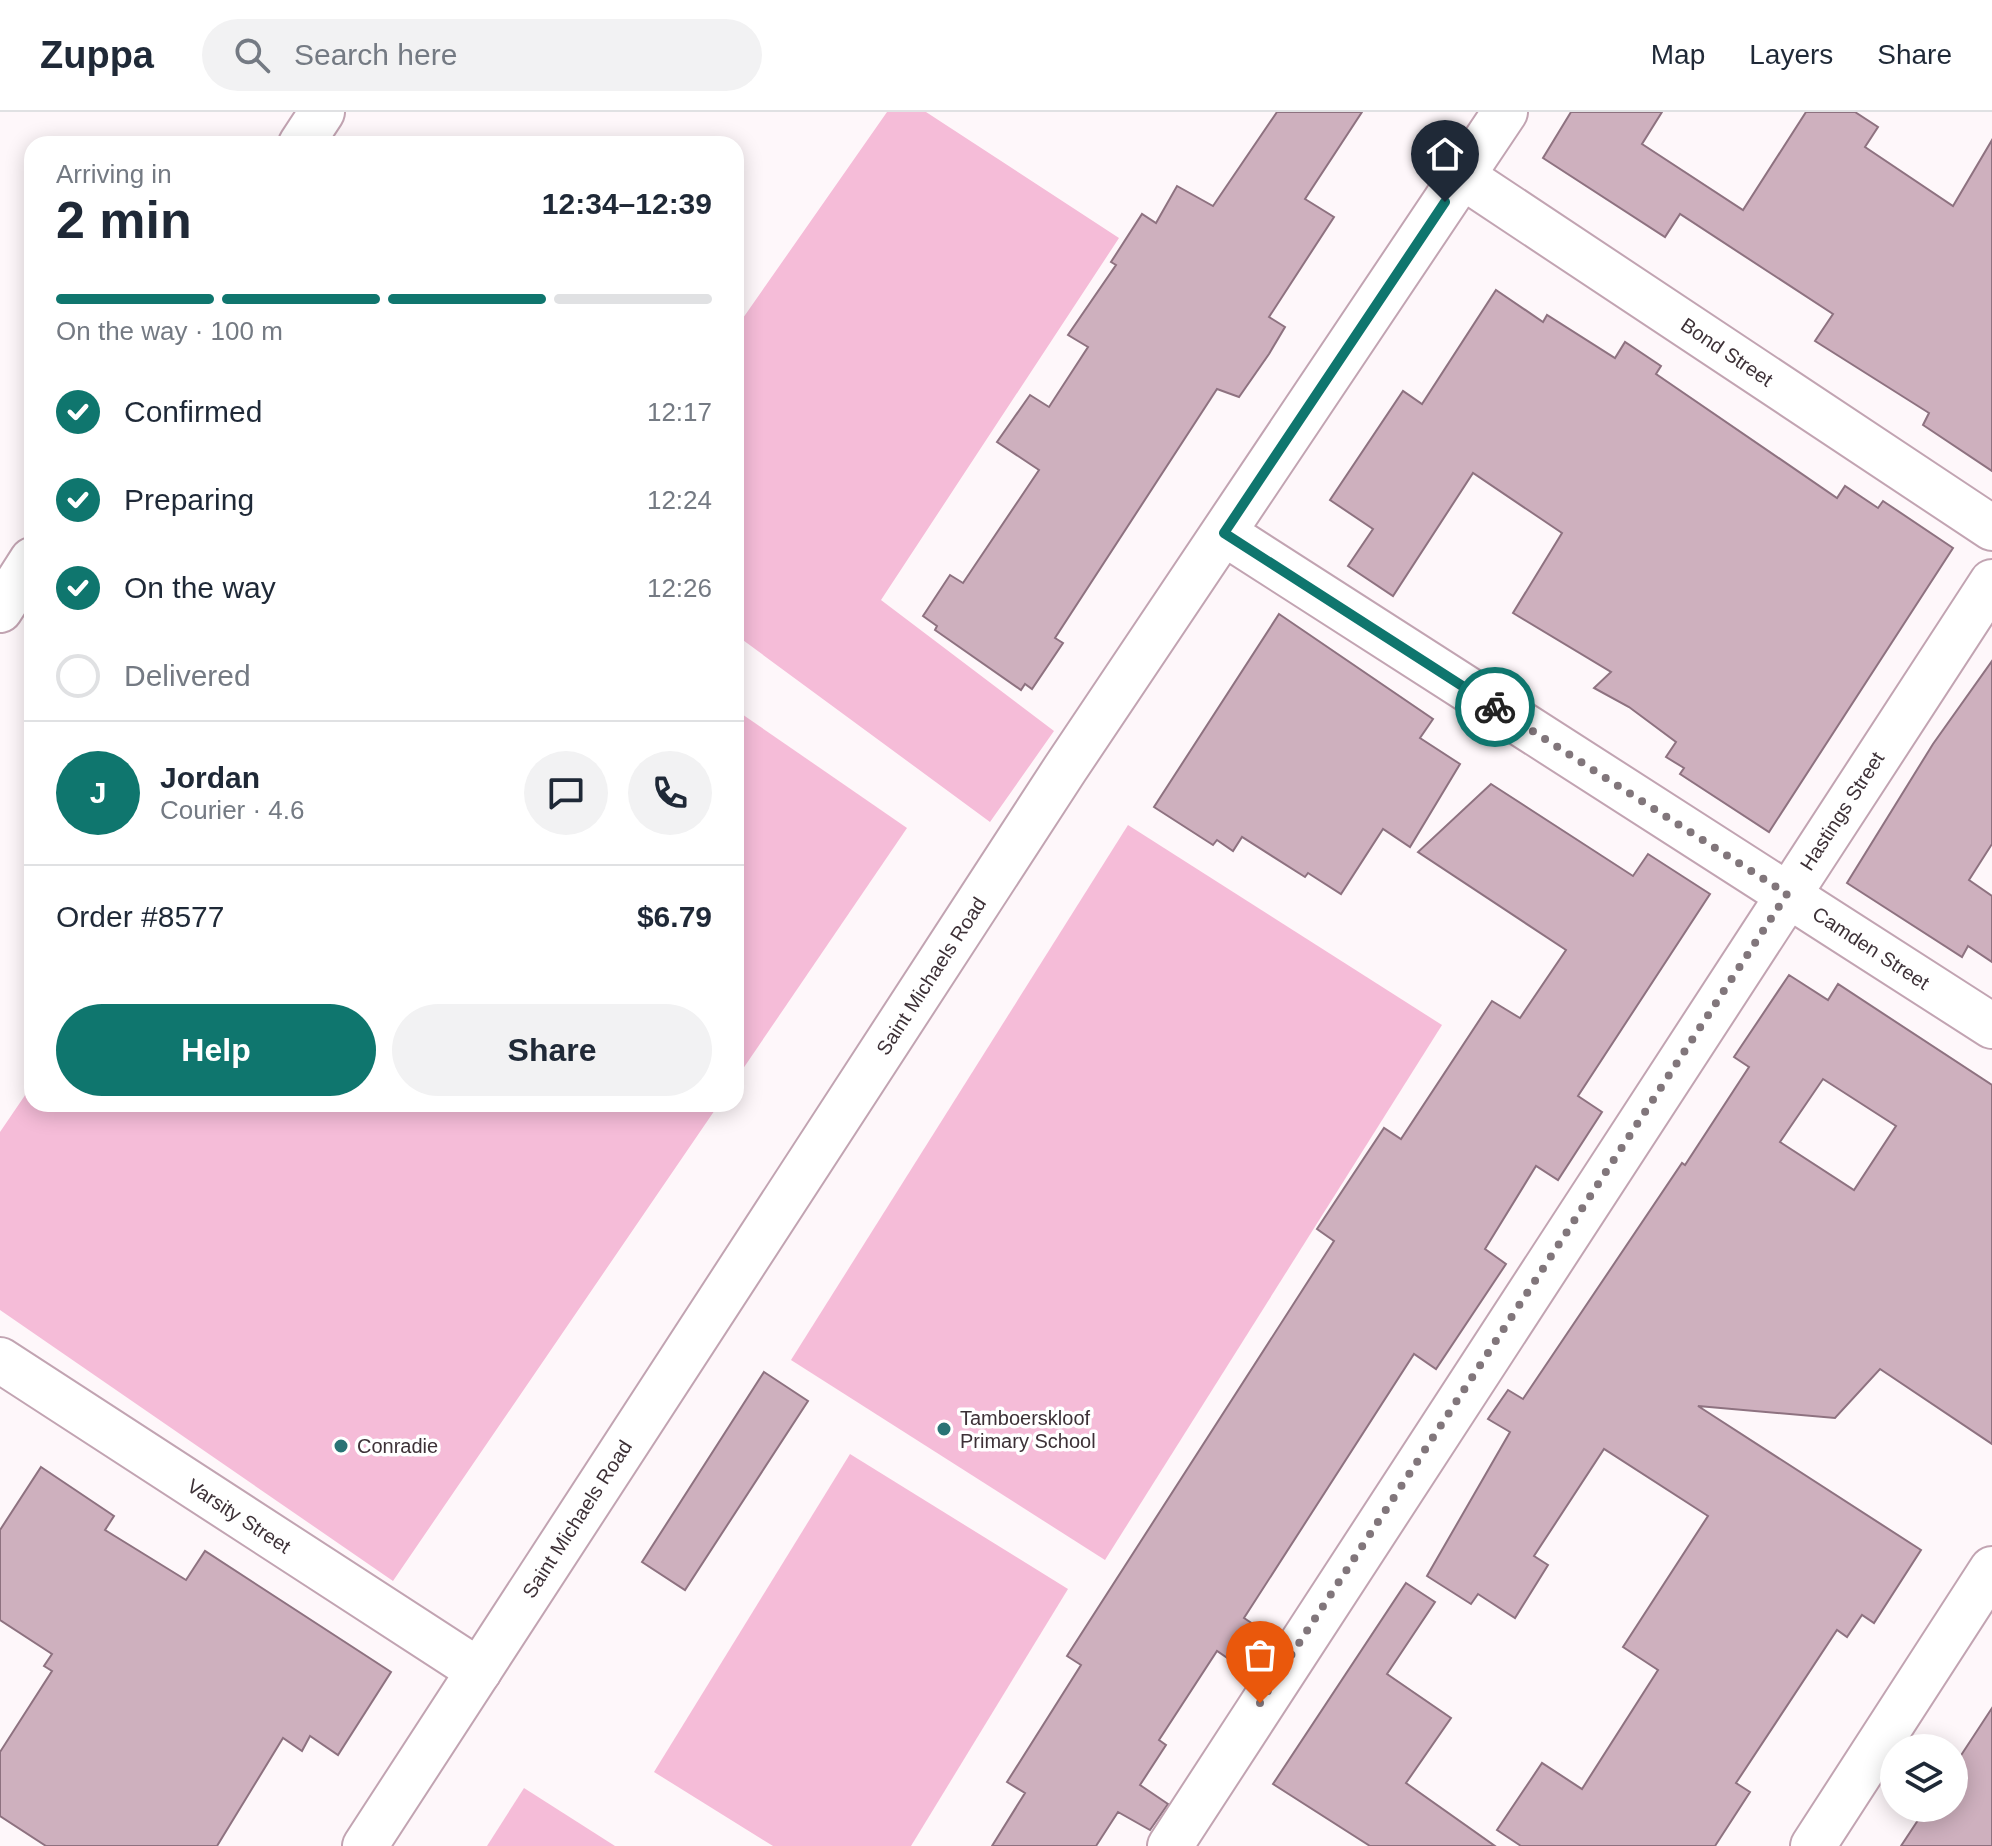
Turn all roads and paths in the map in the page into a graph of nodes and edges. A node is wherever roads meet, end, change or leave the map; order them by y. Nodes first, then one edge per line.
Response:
1 (322, 112) edge
2 (1505, 112) edge
3 (306, 136) edge
4 (1462, 176) junction
5 (1992, 528) edge
6 (1224, 533) junction
7 (24, 572) edge
8 (1992, 582) edge
9 (0, 610) edge
10 (1787, 894) junction
11 (1992, 1026) edge
12 (0, 1360) edge
13 (1992, 1569) edge
14 (479, 1671) junction
15 (365, 1846) edge
16 (1170, 1846) edge
17 (1813, 1846) edge

1 - 3 street
2 - 4 street, Saint Michaels Road
4 - 5 street, Bond Street
4 - 6 street, Saint Michaels Road
6 - 10 street, Camden Street
6 - 14 street, Saint Michaels Road
7 - 9 street
8 - 10 street, Hastings Street
10 - 11 street, Camden Street
10 - 16 street, Hastings Street
12 - 14 street, Varsity Street
13 - 17 street
14 - 15 street, Saint Michaels Road

